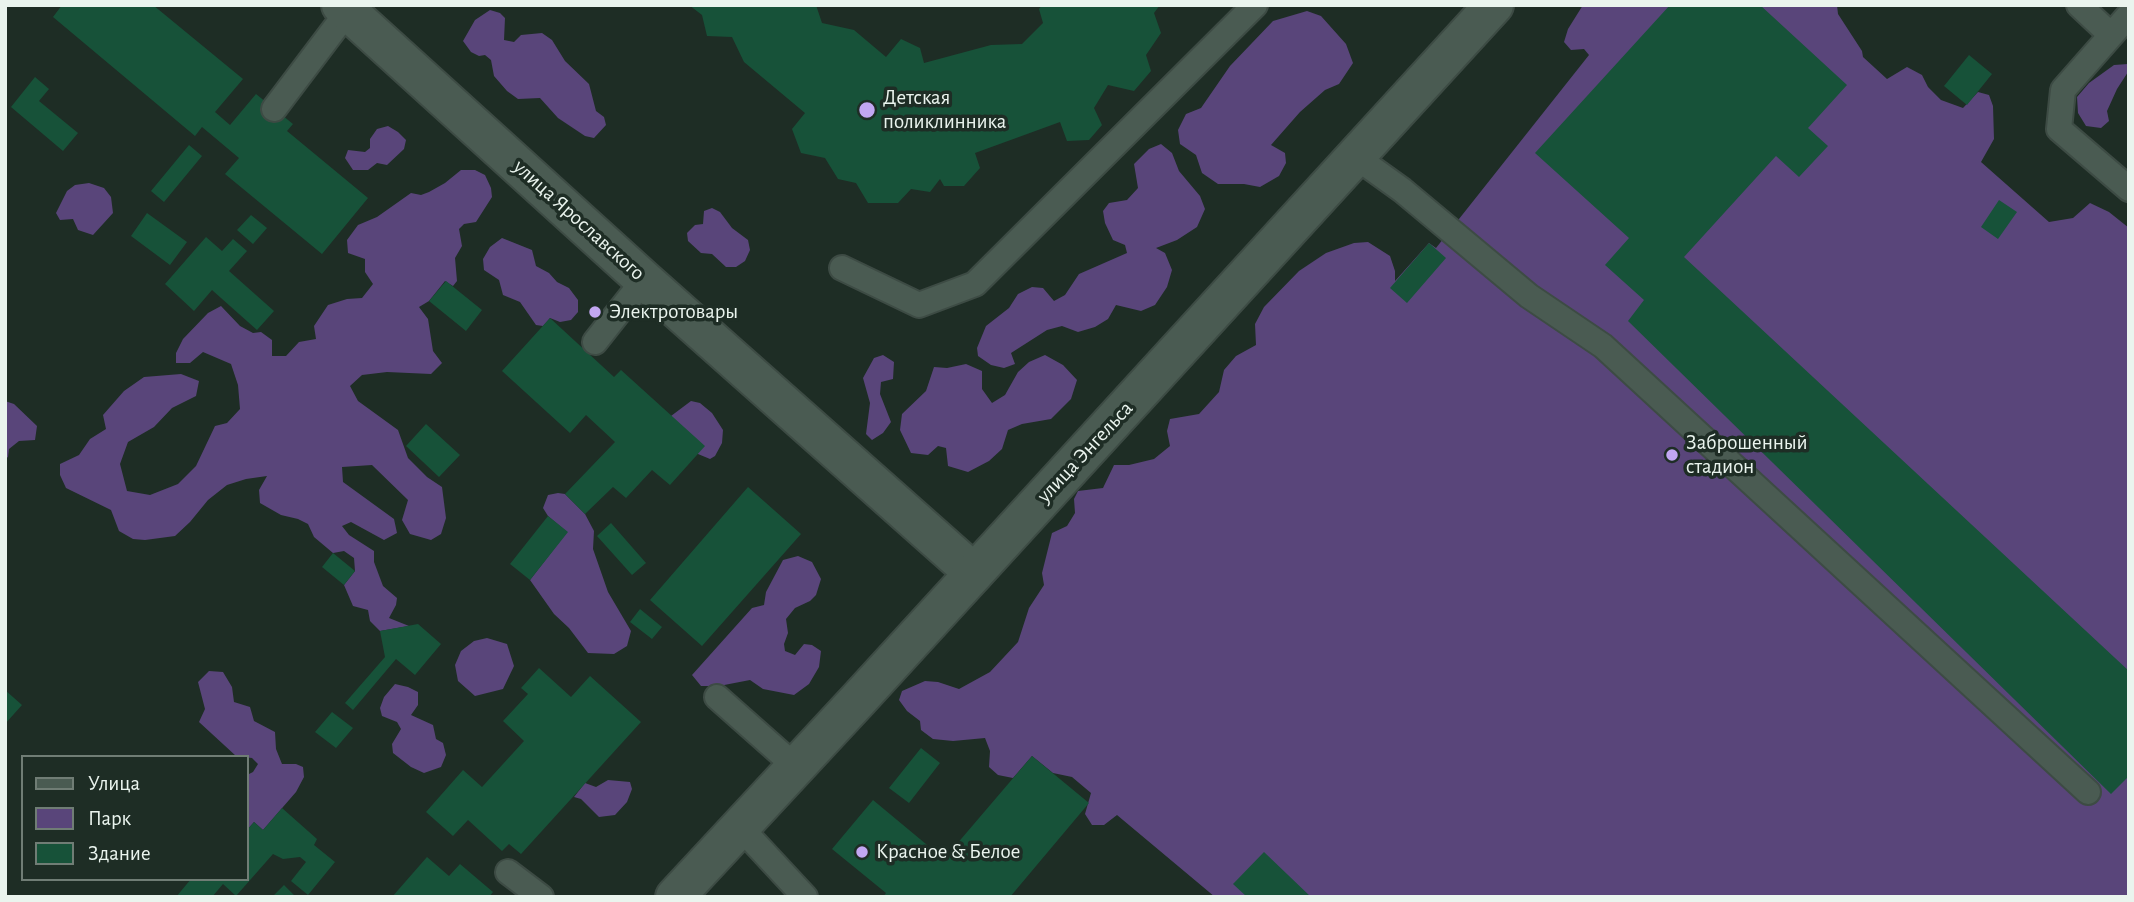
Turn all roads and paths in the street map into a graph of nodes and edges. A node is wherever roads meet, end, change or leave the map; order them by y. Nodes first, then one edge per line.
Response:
1 (1255, 5) edge
2 (1494, 5) edge
3 (2079, 5) edge
4 (345, 8) edge
5 (2129, 15) edge
6 (2111, 36) junction
7 (274, 109) dead end
8 (1356, 157) junction
9 (2129, 189) edge
10 (842, 268) dead end
11 (644, 280) junction
12 (595, 342) dead end
13 (974, 573) junction
14 (718, 697) dead end
15 (796, 767) junction
16 (2088, 792) dead end
17 (740, 827) junction
18 (508, 872) dead end
19 (541, 897) edge
20 (675, 897) edge
21 (805, 897) edge

1 - 10 lane
2 - 8 street, улица Энгельса
3 - 6 lane
4 - 7 lane
4 - 11 street, улица Ярославского
5 - 6 lane
6 - 9 lane
8 - 13 street, улица Энгельса
8 - 16 lane
11 - 12 lane
11 - 13 street, улица Ярославского
13 - 15 street, улица Энгельса
14 - 15 lane
15 - 17 street, улица Энгельса
17 - 20 street, улица Энгельса
17 - 21 lane
18 - 19 lane

